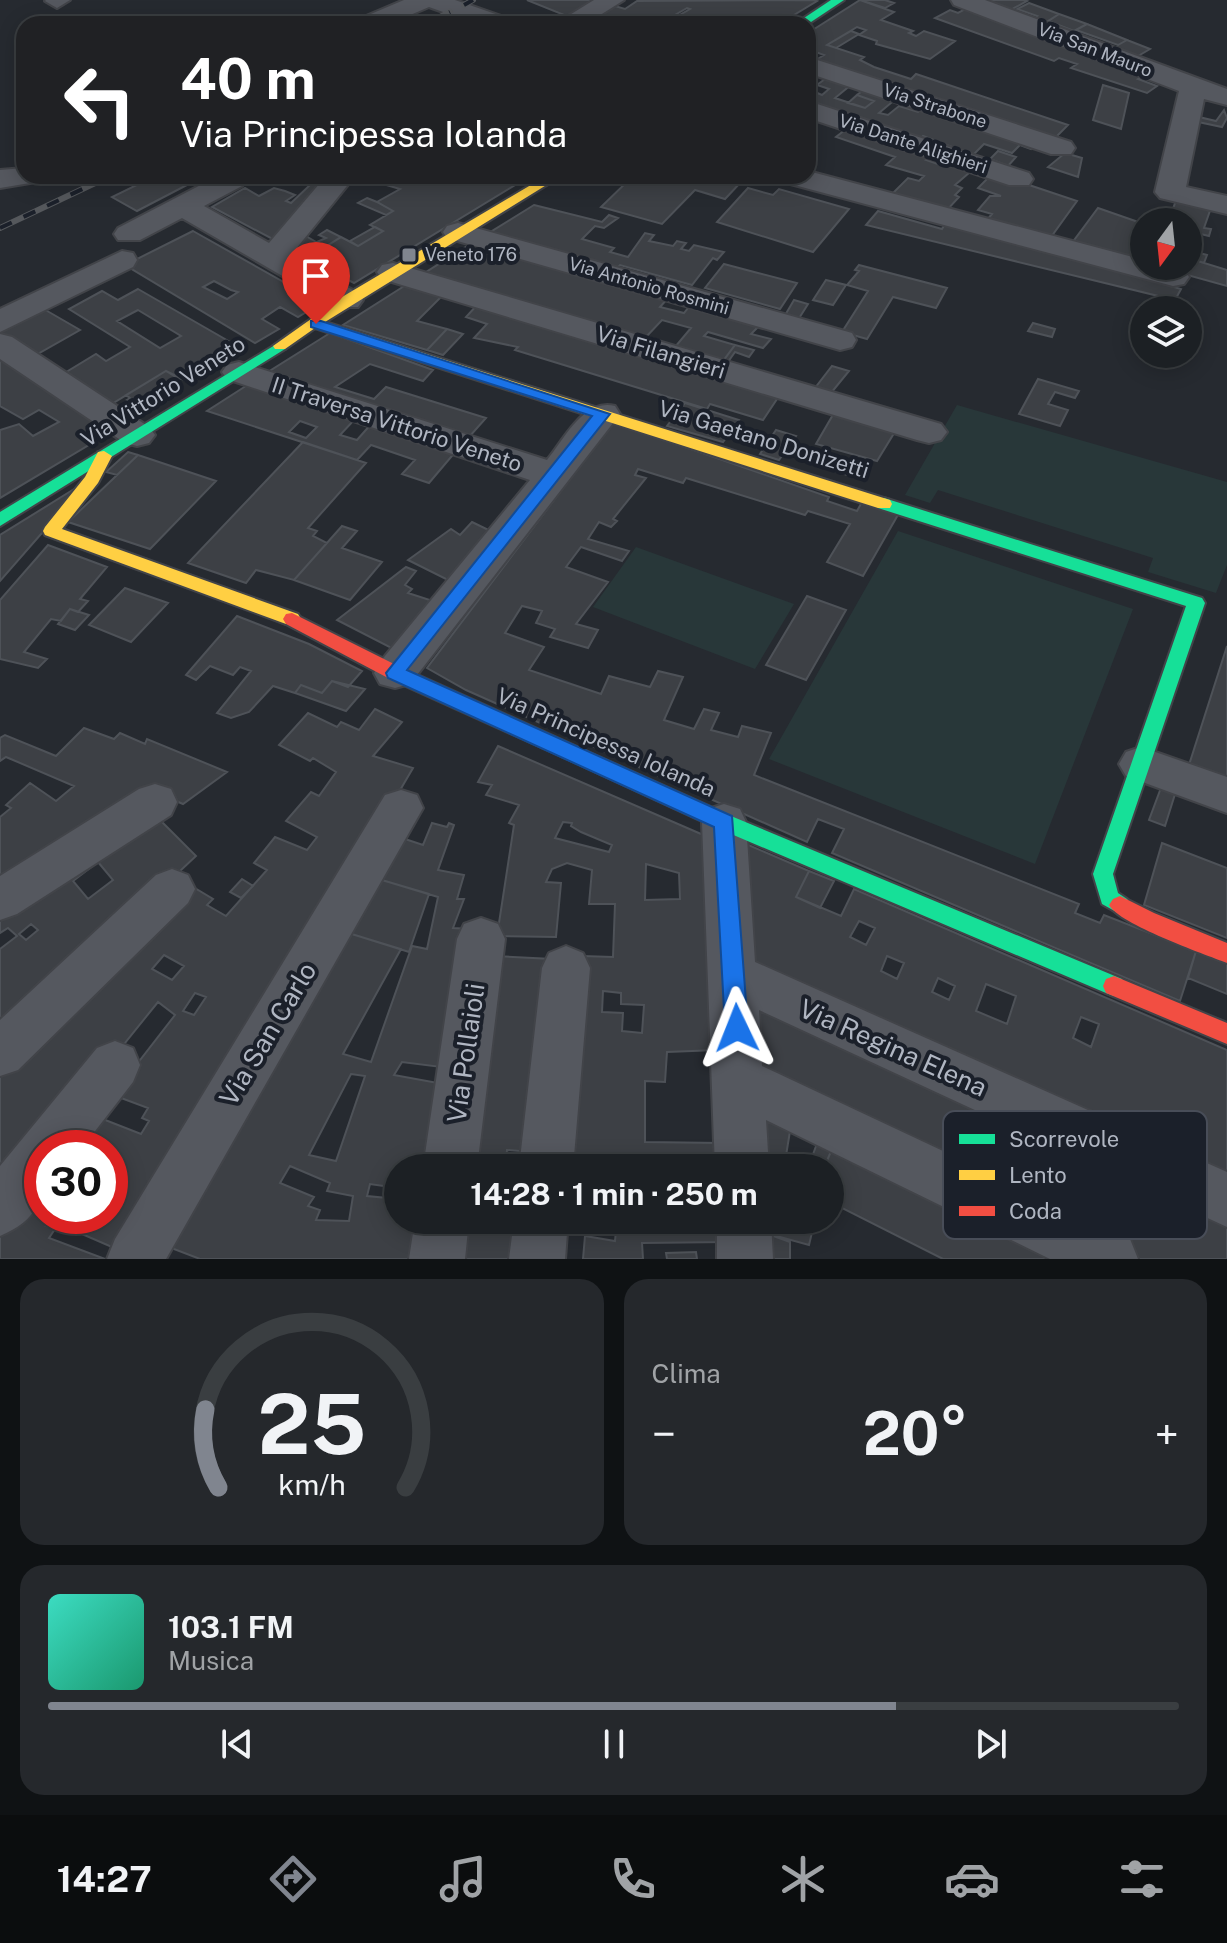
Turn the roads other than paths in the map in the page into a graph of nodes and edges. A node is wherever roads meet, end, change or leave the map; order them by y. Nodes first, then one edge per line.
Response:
1 (425, 0) edge
2 (432, 0) edge
3 (612, 0) edge
4 (839, 0) edge
5 (963, 0) edge
6 (387, 16) edge
7 (478, 16) edge
8 (582, 16) edge
9 (814, 16) edge
10 (816, 68) edge
11 (1193, 87) junction
12 (1227, 97) edge
13 (816, 112) edge
14 (1061, 148) dead end
15 (1019, 179) dead end
16 (816, 182) edge
17 (224, 184) edge
18 (334, 184) edge
19 (541, 184) edge
20 (1227, 205) edge
21 (183, 206) junction
22 (458, 232) junction
23 (273, 257) junction
24 (1130, 266) edge
25 (393, 272) junction
26 (347, 300) junction
27 (0, 322) edge
28 (316, 324) junction
29 (840, 340) dead end
30 (0, 344) edge
31 (239, 372) junction
32 (603, 414) junction
33 (929, 432) dead end
34 (137, 435) junction
35 (104, 456) junction
36 (554, 475) junction
37 (1, 518) edge
38 (395, 673) junction
39 (1141, 764) junction
40 (1227, 795) edge
41 (155, 802) dead end
42 (401, 808) dead end
43 (724, 822) junction
44 (172, 889) dead end
45 (0, 900) edge
46 (481, 939) dead end
47 (1227, 953) edge
48 (566, 968) dead end
49 (735, 976) junction
50 (1227, 1034) edge
51 (0, 1053) edge
52 (115, 1065) dead end
53 (739, 1081) junction
54 (1032, 1111) edge
55 (63, 1130) edge
56 (452, 1154) edge
57 (547, 1154) edge
58 (742, 1154) edge
59 (24, 1179) edge
60 (943, 1179) edge
61 (1207, 1191) edge
62 (1227, 1200) edge
63 (0, 1209) edge
64 (440, 1234) edge
65 (540, 1234) edge
66 (744, 1234) edge
67 (1068, 1239) edge
68 (135, 1259) edge
69 (437, 1259) edge
70 (537, 1259) edge
71 (745, 1259) edge
72 (1110, 1259) edge

1 - 6 street
2 - 7 street
3 - 8 street
4 - 9 street
5 - 11 street, Via San Mauro
10 - 14 street, Via Strabone
11 - 12 street, Via San Mauro
11 - 20 street
13 - 15 street, Via Dante Alighieri
16 - 24 street
17 - 21 street
18 - 23 street
19 - 22 street, Via Vittorio Veneto
21 - 23 street
21 - 27 street
22 - 25 street, Via Vittorio Veneto
22 - 29 street, Via Antonio Rosmini
23 - 26 street
25 - 26 street, Via Vittorio Veneto
25 - 33 street, Via Filangieri
26 - 28 street, Via Vittorio Veneto
28 - 31 street, Via Vittorio Veneto
28 - 32 street, Via Gaetano Donizetti
30 - 34 street
31 - 34 street, Via Vittorio Veneto
31 - 36 street, II Traversa Vittorio Veneto
32 - 36 street
32 - 39 street, Via Gaetano Donizetti
34 - 35 street, Via Vittorio Veneto
35 - 37 street, Via Vittorio Veneto
35 - 38 street, Via Principessa Iolanda
36 - 38 street
38 - 43 street, Via Principessa Iolanda
39 - 40 street
39 - 47 street
41 - 45 street
42 - 68 street, Via San Carlo
43 - 49 street
43 - 50 street, Via Principessa Iolanda
44 - 51 street
46 - 56 street, Via Pollaioli
48 - 57 street
49 - 53 street
49 - 54 street, Via Regina Elena
52 - 55 street
53 - 58 street
53 - 60 street
59 - 63 street
61 - 62 street, Via Regina Elena
64 - 69 street
65 - 70 street
66 - 71 street
67 - 72 street

